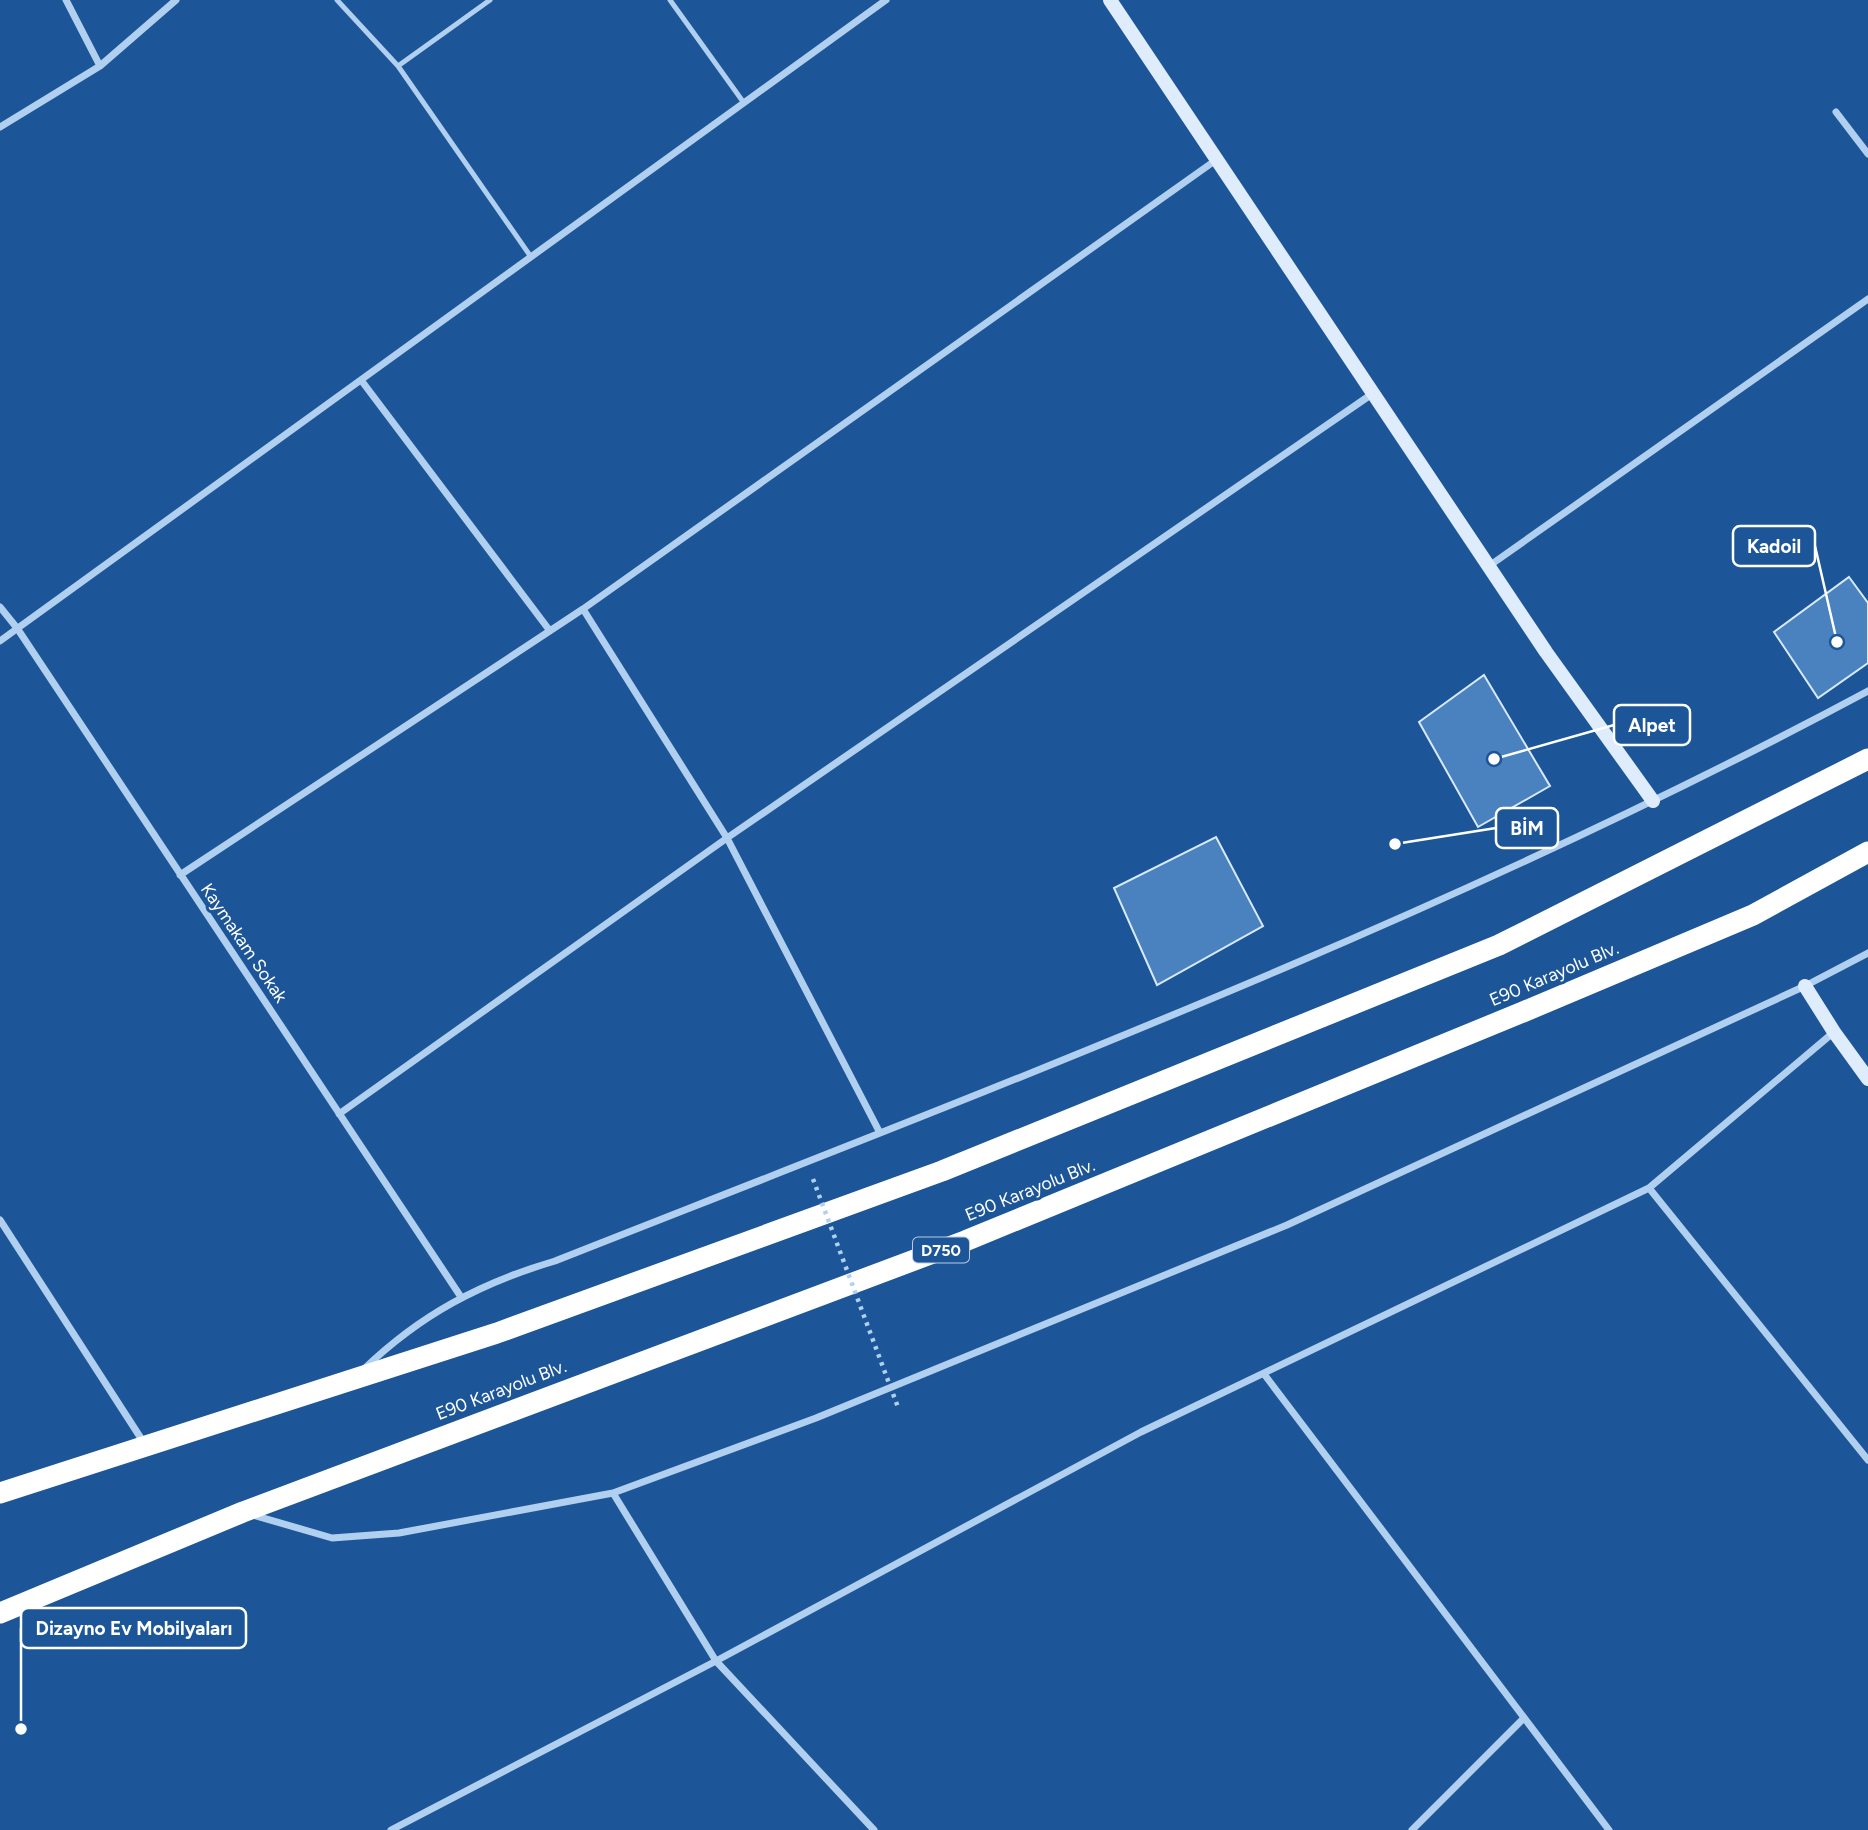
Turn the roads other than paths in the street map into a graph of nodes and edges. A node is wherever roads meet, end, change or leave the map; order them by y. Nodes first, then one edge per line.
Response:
1 (66, 0) edge
2 (176, 0) edge
3 (337, 0) edge
4 (490, 0) edge
5 (670, 0) edge
6 (887, 0) edge
7 (1110, 0) edge
8 (398, 65) junction
9 (100, 66) junction
10 (744, 103) junction
11 (1836, 112) dead end
12 (0, 127) edge
13 (1868, 154) edge
14 (1217, 160) junction
15 (531, 257) junction
16 (1868, 299) edge
17 (361, 380) junction
18 (1373, 393) junction
19 (1489, 567) junction
20 (0, 607) edge
21 (583, 609) junction
22 (17, 628) junction
23 (550, 631) junction
24 (0, 641) edge
25 (1868, 691) edge
26 (1868, 759) edge
27 (1653, 801) junction
28 (727, 838) junction
29 (1868, 852) edge
30 (180, 875) junction
31 (1868, 953) edge
32 (1805, 986) junction
33 (1834, 1032) junction
34 (1868, 1079) edge
35 (339, 1114) junction
36 (880, 1133) junction
37 (1649, 1188) junction
38 (0, 1220) edge
39 (461, 1297) junction
40 (1264, 1374) junction
41 (353, 1379) junction
42 (146, 1446) junction
43 (1868, 1460) edge
44 (0, 1493) edge
45 (613, 1493) junction
46 (243, 1512) junction
47 (0, 1613) edge
48 (716, 1661) junction
49 (1524, 1718) junction
50 (391, 1830) edge
51 (874, 1830) edge
52 (1412, 1830) edge
53 (1609, 1830) edge

1 - 9 street
2 - 9 street
3 - 8 lane
4 - 8 lane
5 - 10 lane
6 - 10 street
7 - 14 street
8 - 15 lane
9 - 12 street
10 - 15 street
11 - 13 street
14 - 18 street
14 - 21 street
15 - 17 street
16 - 19 street
17 - 22 street
17 - 23 street
18 - 19 street
18 - 28 street
19 - 27 street
20 - 22 street, Kaymakam Sokak
21 - 23 street
21 - 28 street
22 - 24 street
22 - 30 street, Kaymakam Sokak
23 - 30 street
25 - 27 street
26 - 41 highway
27 - 36 street
28 - 35 street
28 - 36 street
29 - 46 highway, E90 Karayolu Blv. / D750
30 - 35 street, Kaymakam Sokak
31 - 32 street
32 - 33 street
32 - 45 street
33 - 34 street
33 - 37 street
35 - 39 street, Kaymakam Sokak
36 - 39 street
37 - 40 street
37 - 43 street
38 - 42 street
39 - 41 street
40 - 48 street
40 - 49 street
41 - 42 highway
42 - 44 highway
45 - 46 street
45 - 48 street
46 - 47 highway, E90 Karayolu Blv. / D750
48 - 50 street
48 - 51 street
49 - 52 street
49 - 53 street

